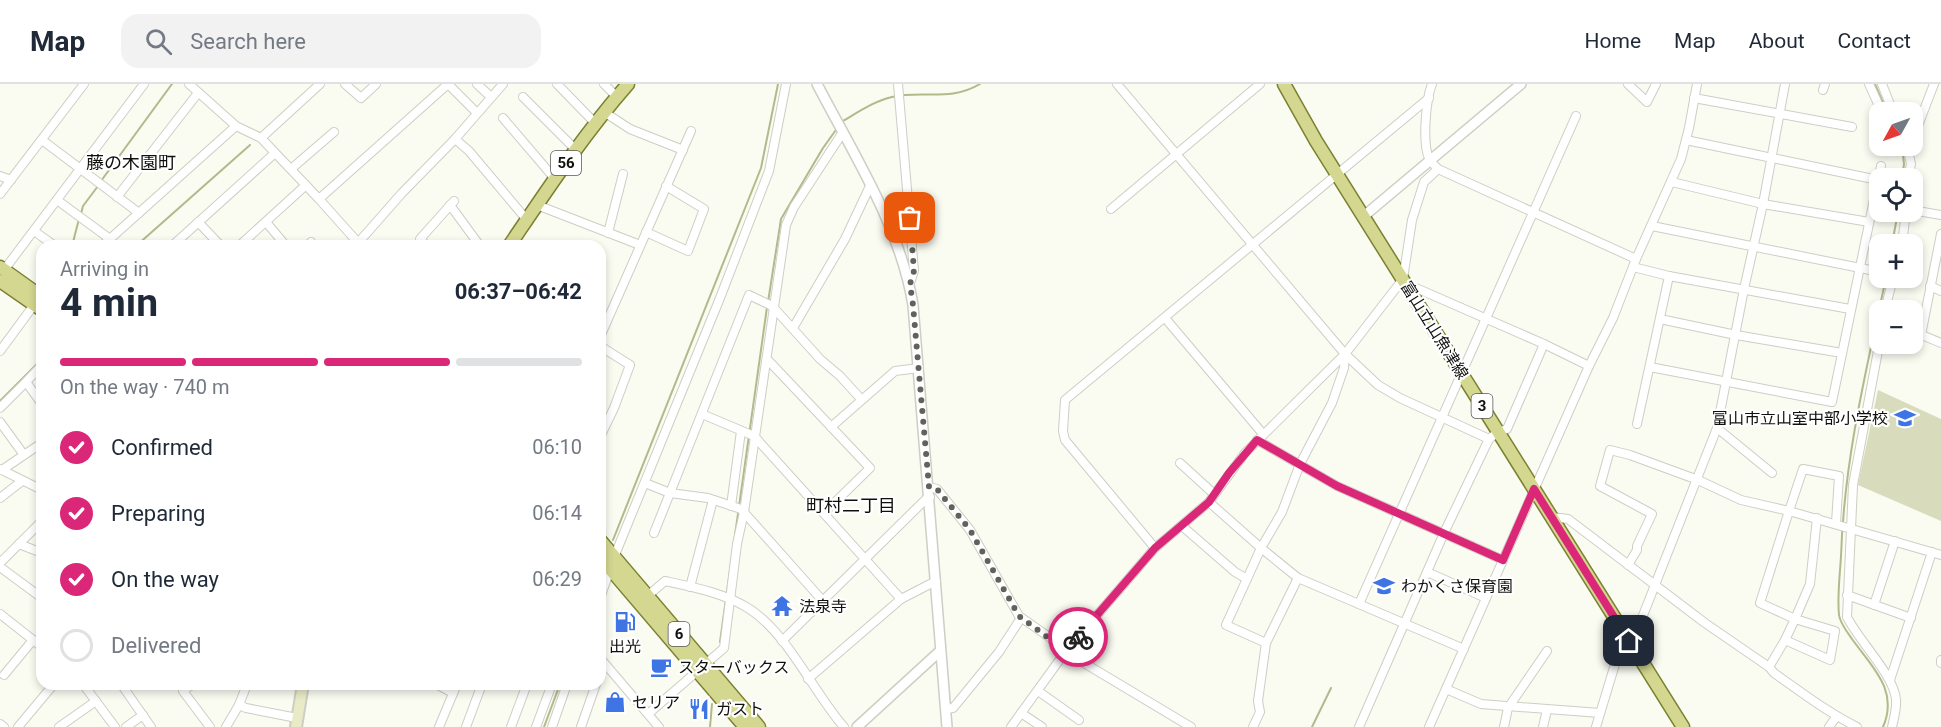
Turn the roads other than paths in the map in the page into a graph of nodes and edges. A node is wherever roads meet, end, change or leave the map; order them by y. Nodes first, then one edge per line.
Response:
1 (84, 84) edge
2 (144, 84) edge
3 (189, 84) edge
4 (320, 84) edge
5 (345, 84) edge
6 (376, 84) edge
7 (448, 84) edge
8 (477, 84) edge
9 (503, 84) edge
10 (557, 84) edge
11 (604, 84) edge
12 (628, 84) edge
13 (786, 84) edge
14 (817, 84) edge
15 (898, 84) edge
16 (1117, 84) edge
17 (1260, 84) edge
18 (1284, 84) edge
19 (1432, 84) edge
20 (1521, 84) edge
21 (1628, 84) edge
22 (1656, 84) edge
23 (1697, 84) edge
24 (1785, 84) edge
25 (1869, 84) edge
26 (1882, 84) edge
27 (1934, 84) edge
28 (198, 93) junction
29 (491, 97) junction
30 (523, 97) dead end
31 (617, 97) junction
32 (1429, 98) junction
33 (1694, 98) junction
34 (1877, 102) edge
35 (1889, 102) edge
36 (604, 112) junction
37 (1923, 112) edge
38 (477, 113) junction
39 (1779, 114) junction
40 (1576, 116) dead end
41 (503, 118) dead end
42 (595, 123) junction
43 (236, 126) junction
44 (1852, 127) dead end
45 (691, 131) dead end
46 (334, 132) dead end
47 (843, 132) junction
48 (261, 138) junction
49 (456, 138) junction
50 (42, 140) junction
51 (1686, 140) junction
52 (575, 149) junction
53 (683, 150) junction
54 (275, 153) junction
55 (1176, 155) junction
56 (1772, 159) junction
57 (1430, 160) junction
58 (80, 169) junction
59 (291, 169) junction
60 (1438, 169) junction
61 (623, 174) dead end
62 (1337, 174) junction
63 (0, 176) edge
64 (1869, 178) edge
65 (555, 179) junction
66 (11, 180) junction
67 (1672, 182) junction
68 (306, 185) junction
69 (666, 186) junction
70 (870, 186) junction
71 (0, 194) edge
72 (117, 197) junction
73 (319, 199) junction
74 (57, 200) junction
75 (1763, 204) junction
76 (537, 205) junction
77 (1111, 209) dead end
78 (1923, 212) edge
79 (139, 213) junction
80 (1533, 213) junction
81 (1941, 215) edge
82 (1364, 216) junction
83 (527, 220) junction
84 (198, 222) junction
85 (266, 222) junction
86 (1869, 222) joint
87 (1652, 226) junction
88 (34, 231) junction
89 (608, 232) junction
90 (646, 232) junction
91 (1941, 238) edge
92 (110, 239) joint
93 (47, 240) edge
94 (178, 240) edge
95 (215, 240) edge
96 (246, 240) edge
97 (281, 240) edge
98 (355, 240) edge
99 (362, 240) edge
100 (421, 240) edge
101 (476, 240) edge
102 (514, 240) edge
103 (640, 245) junction
104 (1252, 246) junction
105 (1754, 247) junction
106 (1635, 263) junction
107 (1859, 267) junction
108 (1869, 269) edge
109 (1, 273) edge
110 (1669, 276) junction
111 (1406, 283) junction
112 (910, 284) junction
113 (1930, 286) junction
114 (1744, 289) junction
115 (1941, 291) edge
116 (36, 302) edge
117 (36, 308) edge
118 (774, 308) junction
119 (1850, 309) junction
120 (1165, 318) junction
121 (1486, 318) junction
122 (1660, 319) junction
123 (606, 323) edge
124 (1923, 323) edge
125 (793, 328) junction
126 (1736, 335) junction
127 (1923, 335) edge
128 (1941, 343) edge
129 (1544, 344) junction
130 (606, 350) edge
131 (0, 351) edge
132 (1842, 353) junction
133 (1346, 354) junction
134 (1877, 354) edge
135 (767, 359) junction
136 (1589, 366) junction
137 (1650, 367) junction
138 (919, 368) junction
139 (36, 371) edge
140 (1462, 374) junction
141 (1726, 381) junction
142 (26, 382) junction
143 (36, 396) edge
144 (861, 399) junction
145 (0, 408) edge
146 (702, 414) junction
147 (1441, 416) junction
148 (0, 422) edge
149 (1637, 424) dead end
150 (606, 425) edge
151 (831, 427) junction
152 (1717, 428) junction
153 (741, 431) junction
154 (1494, 435) junction
155 (754, 436) junction
156 (1260, 437) junction
157 (36, 447) edge
158 (24, 454) junction
159 (1180, 463) dead end
160 (1300, 464) junction
161 (1, 470) edge
162 (1772, 473) dead end
163 (1698, 480) junction
164 (22, 481) junction
165 (645, 483) junction
166 (36, 487) edge
167 (1534, 489) junction
168 (929, 492) junction
169 (670, 493) junction
170 (1214, 494) junction
171 (0, 498) edge
172 (713, 500) junction
173 (1209, 502) junction
174 (730, 506) junction
175 (1789, 511) junction
176 (744, 512) junction
177 (824, 513) junction
178 (1399, 513) junction
179 (1552, 517) junction
180 (1817, 518) junction
181 (1837, 523) junction
182 (1182, 526) junction
183 (36, 527) edge
184 (1849, 527) junction
185 (654, 533) dead end
186 (1444, 533) junction
187 (1895, 541) junction
188 (19, 544) junction
189 (1155, 548) junction
190 (1261, 548) junction
191 (36, 551) edge
192 (606, 551) edge
193 (1932, 552) junction
194 (1941, 555) edge
195 (864, 558) junction
196 (606, 560) edge
197 (1503, 560) junction
198 (0, 563) edge
199 (613, 564) junction
200 (1628, 565) junction
201 (0, 567) edge
202 (1427, 572) junction
203 (1298, 578) junction
204 (1246, 579) junction
205 (936, 581) junction
206 (606, 582) edge
207 (1655, 585) junction
208 (690, 586) junction
209 (36, 594) edge
210 (1847, 595) junction
211 (901, 598) junction
212 (1486, 598) junction
213 (643, 599) junction
214 (731, 600) junction
215 (822, 600) junction
216 (1359, 604) junction
217 (1874, 605) junction
218 (0, 614) edge
219 (1021, 618) junction
220 (1911, 618) junction
221 (1795, 619) junction
222 (1405, 624) junction
223 (33, 640) junction
224 (1785, 640) junction
225 (782, 641) junction
226 (1629, 641) junction
227 (36, 642) edge
228 (1266, 643) junction
229 (1464, 649) junction
230 (940, 651) junction
231 (1066, 651) junction
232 (1547, 651) dead end
233 (606, 666) edge
234 (1769, 667) junction
235 (701, 668) junction
236 (1, 675) edge
237 (808, 679) junction
238 (1890, 680) junction
239 (1446, 689) junction
240 (49, 690) edge
241 (88, 690) edge
242 (125, 690) edge
243 (183, 690) edge
244 (244, 690) edge
245 (302, 690) edge
246 (447, 690) edge
247 (454, 690) edge
248 (480, 690) edge
249 (525, 690) edge
250 (550, 690) edge
251 (565, 690) edge
252 (595, 690) edge
253 (1038, 691) junction
254 (453, 693) junction
255 (96, 700) junction
256 (239, 705) junction
257 (1508, 708) junction
258 (1547, 710) junction
259 (946, 712) junction
260 (1022, 713) junction
261 (1600, 713) junction
262 (648, 714) junction
263 (143, 715) junction
264 (1836, 717) junction
265 (1079, 720) dead end
266 (296, 723) edge
267 (0, 724) edge
268 (4, 727) edge
269 (18, 727) edge
270 (59, 727) edge
271 (115, 727) edge
272 (126, 727) edge
273 (152, 727) edge
274 (210, 727) edge
275 (226, 727) edge
276 (439, 727) edge
277 (466, 727) edge
278 (511, 727) edge
279 (536, 727) edge
280 (552, 727) edge
281 (581, 727) edge
282 (659, 727) edge
283 (745, 727) edge
284 (759, 727) edge
285 (844, 727) edge
286 (857, 727) edge
287 (939, 727) edge
288 (947, 727) edge
289 (1011, 727) edge
290 (1042, 727) edge
291 (1191, 727) edge
292 (1253, 727) edge
293 (1359, 727) edge
294 (1429, 727) edge
295 (1504, 727) edge
296 (1544, 727) edge
297 (1596, 727) edge
298 (1683, 727) edge
299 (1829, 727) edge
300 (1857, 727) edge
301 (1892, 727) edge

1 - 50 street
2 - 58 street
3 - 28 street
4 - 48 street
5 - 6 street
7 - 38 street
7 - 73 street
8 - 29 street
9 - 29 street
10 - 42 street
11 - 31 street
12 - 31 main road, 56
13 - 165 street
14 - 47 street
15 - 112 street
16 - 55 street
17 - 55 street
18 - 62 main road, 富山立山魚津線 / 3
19 - 32 street
20 - 57 street
21 - 22 street
23 - 33 street
24 - 39 street
25 - 34 street
26 - 35 street
27 - 37 street
28 - 43 street
28 - 72 street
29 - 38 street
30 - 52 street
31 - 36 main road, 56
32 - 57 street
32 - 62 street
33 - 39 street
33 - 51 street
36 - 42 main road, 56
36 - 53 street
38 - 49 street
39 - 44 street
39 - 56 street
40 - 80 street
41 - 65 street
42 - 52 main road, 56
43 - 48 street
43 - 79 street
45 - 53 street
46 - 59 street
47 - 70 street
47 - 118 street
48 - 54 street
49 - 83 street
49 - 99 street
50 - 58 street
50 - 66 street
51 - 56 street
51 - 67 street
52 - 65 main road, 56
53 - 69 street
54 - 59 street
54 - 84 street
55 - 77 street
55 - 104 street
56 - 64 street
56 - 75 street
57 - 60 street
57 - 82 street
58 - 72 street
58 - 74 street
59 - 68 street
60 - 80 street
60 - 111 street
61 - 89 street
62 - 82 main road, 富山立山魚津線 / 3
62 - 104 street
63 - 66 street
65 - 76 main road, 56
66 - 71 street
67 - 75 street
67 - 87 street
68 - 73 street
68 - 85 street
69 - 90 street
69 - 90 street
70 - 112 street
70 - 125 street
72 - 79 street
73 - 98 street
74 - 88 street
74 - 92 street
75 - 86 street
75 - 105 street
76 - 83 main road, 56
76 - 89 street
78 - 81 street
79 - 92 street
80 - 106 street
80 - 121 street
82 - 111 main road, 富山立山魚津線 / 3
83 - 102 main road, 56
84 - 94 street
84 - 95 street
85 - 96 street
85 - 97 street
86 - 107 street
87 - 105 street
87 - 106 street
88 - 93 street
88 - 109 street
89 - 103 street
90 - 103 street
91 - 113 street
100 - 101 street
103 - 123 street
104 - 120 street
104 - 133 street
105 - 107 street
105 - 114 street
106 - 110 street
106 - 136 street
107 - 108 street
107 - 119 street
109 - 116 main road
110 - 114 street
110 - 122 street
111 - 121 street
111 - 133 street
111 - 140 main road, 富山立山魚津線 / 3
112 - 138 street
113 - 115 street
113 - 124 street
114 - 119 street
114 - 126 street
117 - 131 street
118 - 125 street
118 - 135 street
118 - 146 street
119 - 132 street
120 - 156 street
120 - 189 street
121 - 129 street
121 - 140 street
122 - 126 street
122 - 137 street
125 - 144 street
126 - 132 street
126 - 141 street
127 - 128 street
129 - 136 street
129 - 154 street
130 - 150 street
132 - 141 street
133 - 147 street
133 - 156 street
133 - 160 street
134 - 184 street
135 - 151 street
135 - 155 street
136 - 167 street
137 - 141 street
137 - 149 street
138 - 144 street
138 - 168 street
139 - 142 street
140 - 147 street
140 - 154 main road, 富山立山魚津線 / 3
141 - 152 street
142 - 143 street
142 - 145 street
144 - 151 street
146 - 153 street
146 - 169 street
147 - 154 street
147 - 178 street
148 - 158 street
151 - 177 street
152 - 162 street
152 - 163 street
153 - 155 street
153 - 174 street
154 - 167 main road, 富山立山魚津線 / 3
154 - 186 street
155 - 176 street
155 - 177 street
156 - 160 street
156 - 170 street
157 - 158 street
158 - 161 street
159 - 170 street
160 - 178 street
160 - 190 street
161 - 164 street
163 - 175 street
163 - 200 street
163 - 207 street
164 - 166 street
164 - 171 street
165 - 169 street
165 - 199 street
167 - 179 main road, 富山立山魚津線 / 3
167 - 197 street
168 - 195 street
168 - 205 street
168 - 219 street
169 - 172 street
169 - 185 street
170 - 173 street
172 - 174 street
172 - 208 street
173 - 182 street
173 - 190 street
174 - 176 street
175 - 180 street
175 - 181 street
175 - 221 street
176 - 214 street
176 - 215 street
177 - 195 street
178 - 186 street
178 - 216 street
179 - 200 street
179 - 226 main road, 富山立山魚津線 / 3
180 - 181 street
180 - 221 street
181 - 184 street
182 - 189 street
182 - 204 street
183 - 188 street
184 - 187 street
184 - 210 street
186 - 197 street
186 - 202 street
187 - 193 street
187 - 217 street
188 - 191 street
188 - 198 street
189 - 231 street
190 - 203 street
190 - 204 street
192 - 199 main road, 6
193 - 194 street
193 - 220 street
195 - 211 street
195 - 215 street
196 - 199 main road, 6
197 - 212 street
199 - 206 street
199 - 213 main road, 6
200 - 207 street
201 - 209 street
202 - 212 street
202 - 222 street
203 - 216 street
203 - 228 street
204 - 228 street
205 - 211 street
205 - 230 street
207 - 226 street
207 - 234 street
208 - 213 street
208 - 214 street
210 - 217 street
210 - 238 street
211 - 237 street
212 - 229 street
213 - 235 main road, 6
214 - 225 street
214 - 235 street
215 - 225 street
216 - 222 street
217 - 220 street
218 - 223 street
219 - 231 street
219 - 259 street
220 - 238 street
221 - 224 street
221 - 224 street
222 - 229 street
222 - 293 street
223 - 227 street
223 - 236 street
224 - 234 street
225 - 237 street
226 - 261 street
226 - 298 main road, 富山立山魚津線 / 3
228 - 292 street
229 - 239 street
230 - 259 street
230 - 286 street
231 - 253 street
231 - 291 street
232 - 257 street
233 - 262 street
234 - 264 street
235 - 262 street
235 - 283 main road, 6
235 - 284 main road, 6
237 - 285 street
238 - 301 street
239 - 257 street
239 - 294 street
240 - 269 street
241 - 255 street
242 - 263 street
243 - 274 street
244 - 256 street
245 - 266 main road
246 - 254 street
247 - 254 street
248 - 277 street
249 - 278 street
250 - 279 street
251 - 280 street
252 - 281 street
253 - 260 street
253 - 265 street
254 - 276 street
255 - 270 street
255 - 271 street
256 - 266 street
256 - 275 street
257 - 258 street
257 - 295 street
258 - 261 street
258 - 296 street
259 - 287 street
259 - 288 street
260 - 289 street
260 - 290 street
261 - 297 street
262 - 282 street
263 - 272 street
263 - 273 street
264 - 299 street
264 - 300 street
267 - 268 street

